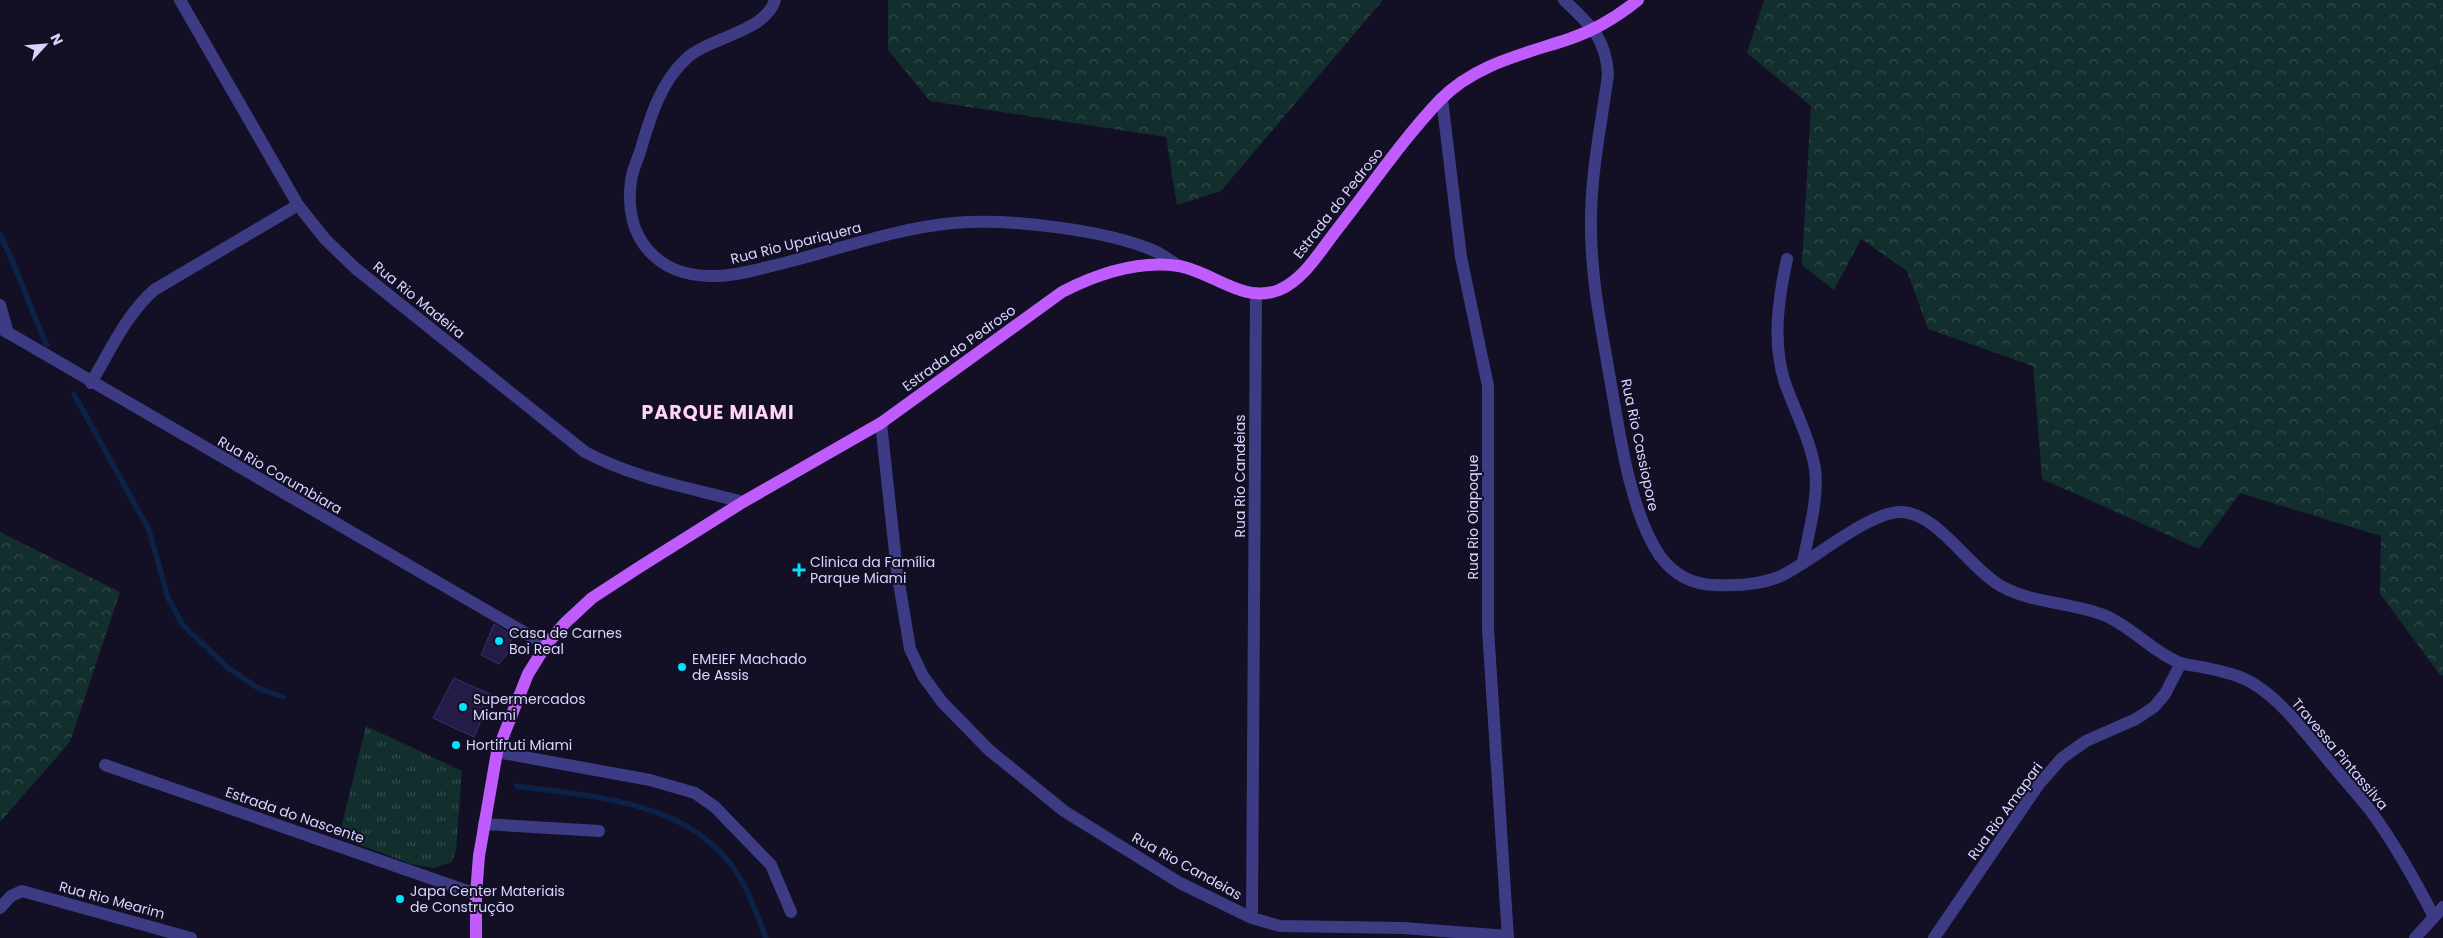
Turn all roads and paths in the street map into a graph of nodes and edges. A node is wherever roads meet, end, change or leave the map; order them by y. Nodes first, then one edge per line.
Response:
1 (180, 0) edge
2 (775, 0) edge
3 (1564, 0) edge
4 (1638, 0) edge
5 (1594, 28) junction
6 (1442, 99) junction
7 (298, 205) junction
8 (1786, 259) dead end
9 (1179, 266) junction
10 (1256, 293) junction
11 (0, 305) edge
12 (4, 331) edge
13 (91, 383) junction
14 (881, 423) junction
15 (743, 502) junction
16 (1803, 563) junction
17 (546, 645) junction
18 (2181, 663) junction
19 (497, 752) junction
20 (106, 766) dead end
21 (484, 824) junction
22 (599, 831) dead end
23 (476, 894) junction
24 (2443, 907) edge
25 (0, 908) edge
26 (791, 912) dead end
27 (2434, 917) junction
28 (1252, 918) junction
29 (1508, 937) edge
30 (191, 938) edge
31 (476, 938) edge
32 (1934, 938) edge
33 (2415, 938) edge

1 - 7 street, Rua Rio Madeira
2 - 9 street, Rua Rio Upariquera
3 - 5 street, Rua Rio Cassiopore
4 - 5 main road, Estrada do Pedroso
5 - 6 main road, Estrada do Pedroso
5 - 16 street, Rua Rio Cassiopore
6 - 10 main road, Estrada do Pedroso
6 - 29 street, Rua Rio Oiapoque
7 - 13 street
7 - 15 street, Rua Rio Madeira
8 - 16 street
9 - 10 main road, Estrada do Pedroso
9 - 14 main road, Estrada do Pedroso
10 - 28 street, Rua Rio Candeias
11 - 12 street
12 - 13 street, Rua Rio Corumbiara
13 - 17 street, Rua Rio Corumbiara
14 - 15 main road, Estrada do Pedroso
14 - 28 street, Rua Rio Candeias
15 - 17 main road, Estrada do Pedroso
16 - 18 street, Rua Rio Cassiopore
17 - 19 main road, Estrada do Pedroso
18 - 27 street, Travessa Pintassilva
18 - 32 street, Rua Rio Amapari
19 - 21 main road, Estrada do Pedroso
19 - 26 street
20 - 23 street, Estrada do Nascente
21 - 22 street
21 - 23 main road, Estrada do Pedroso
23 - 31 main road, Estrada do Pedroso
24 - 27 street
25 - 30 street, Rua Rio Mearim
27 - 33 street
28 - 29 street

